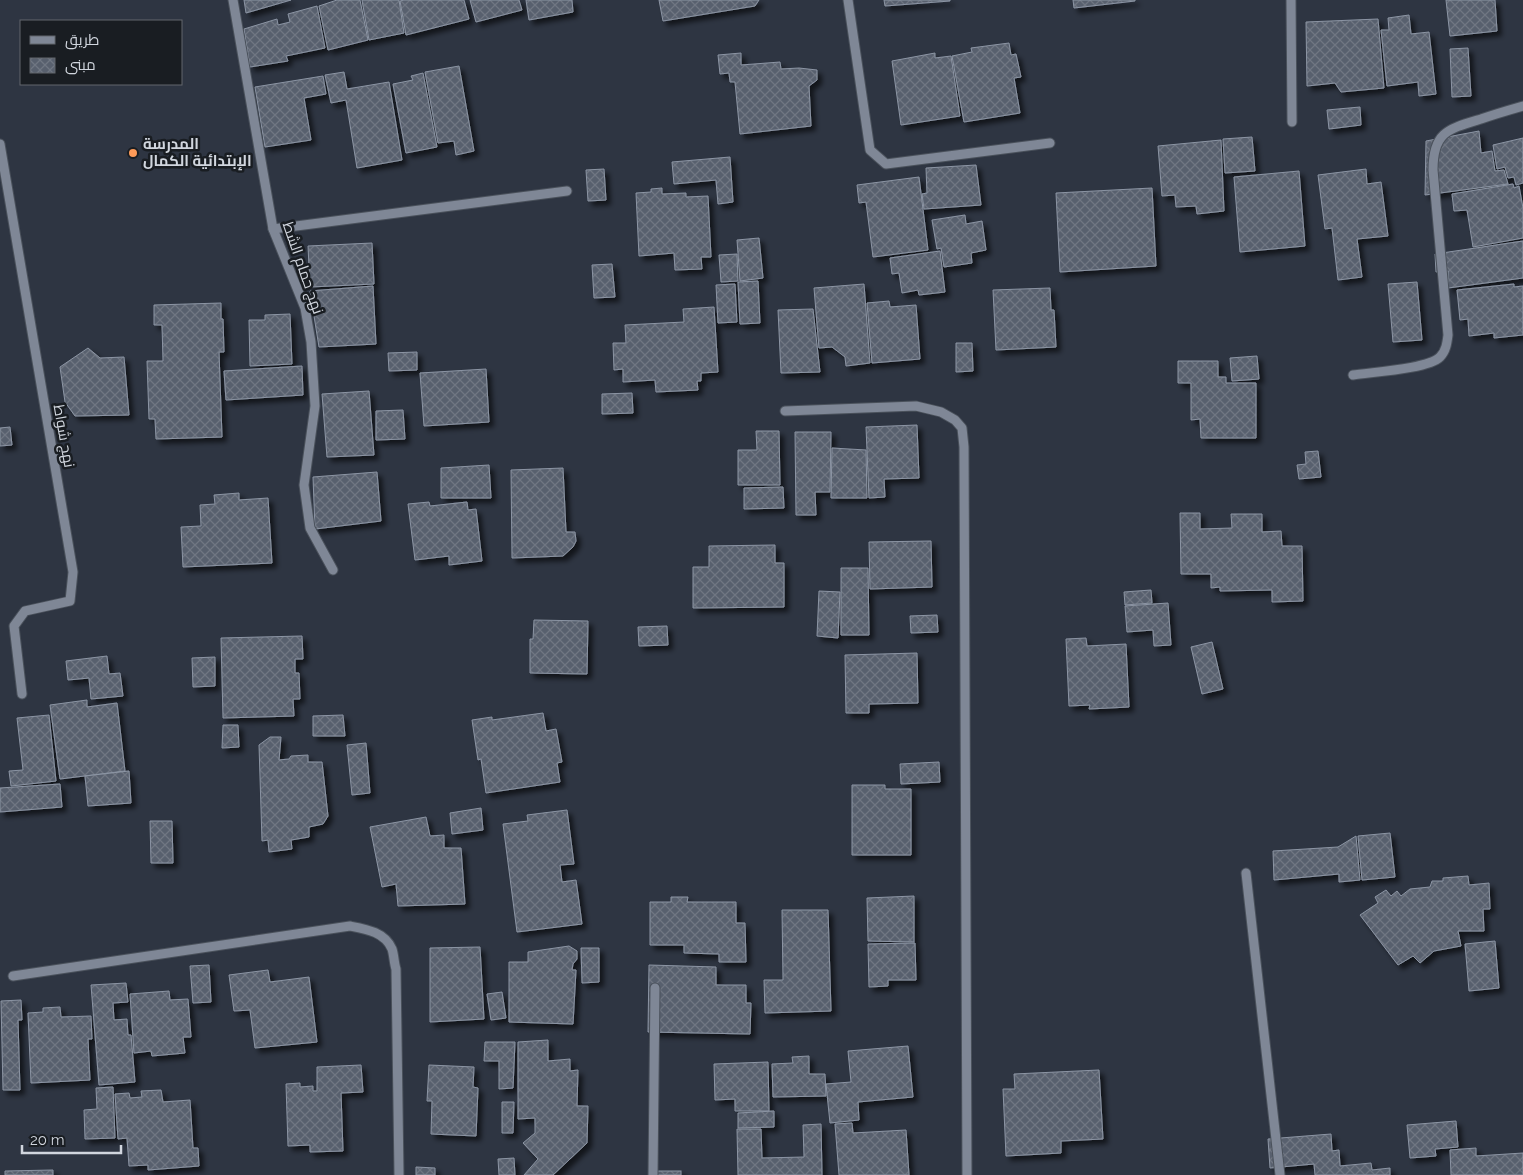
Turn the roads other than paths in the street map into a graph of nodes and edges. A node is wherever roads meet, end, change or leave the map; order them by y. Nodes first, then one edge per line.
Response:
1 (233, 0) edge
2 (848, 0) edge
3 (1291, 0) edge
4 (1523, 106) edge
5 (1292, 122) dead end
6 (1050, 143) dead end
7 (0, 144) edge
8 (567, 191) dead end
9 (273, 228) junction
10 (1353, 375) dead end
11 (784, 411) dead end
12 (333, 570) dead end
13 (22, 694) dead end
14 (1246, 873) dead end
15 (13, 976) dead end
16 (655, 988) dead end
17 (399, 1175) edge
18 (653, 1175) edge
19 (968, 1175) edge
20 (1280, 1175) edge

1 - 9 street, نهج حمام الشط
2 - 6 street
3 - 5 street
4 - 10 street
7 - 13 street, نهج شواط
8 - 9 street
9 - 12 street, نهج حمام الشط
11 - 19 street
14 - 20 street
15 - 17 street
16 - 18 street

